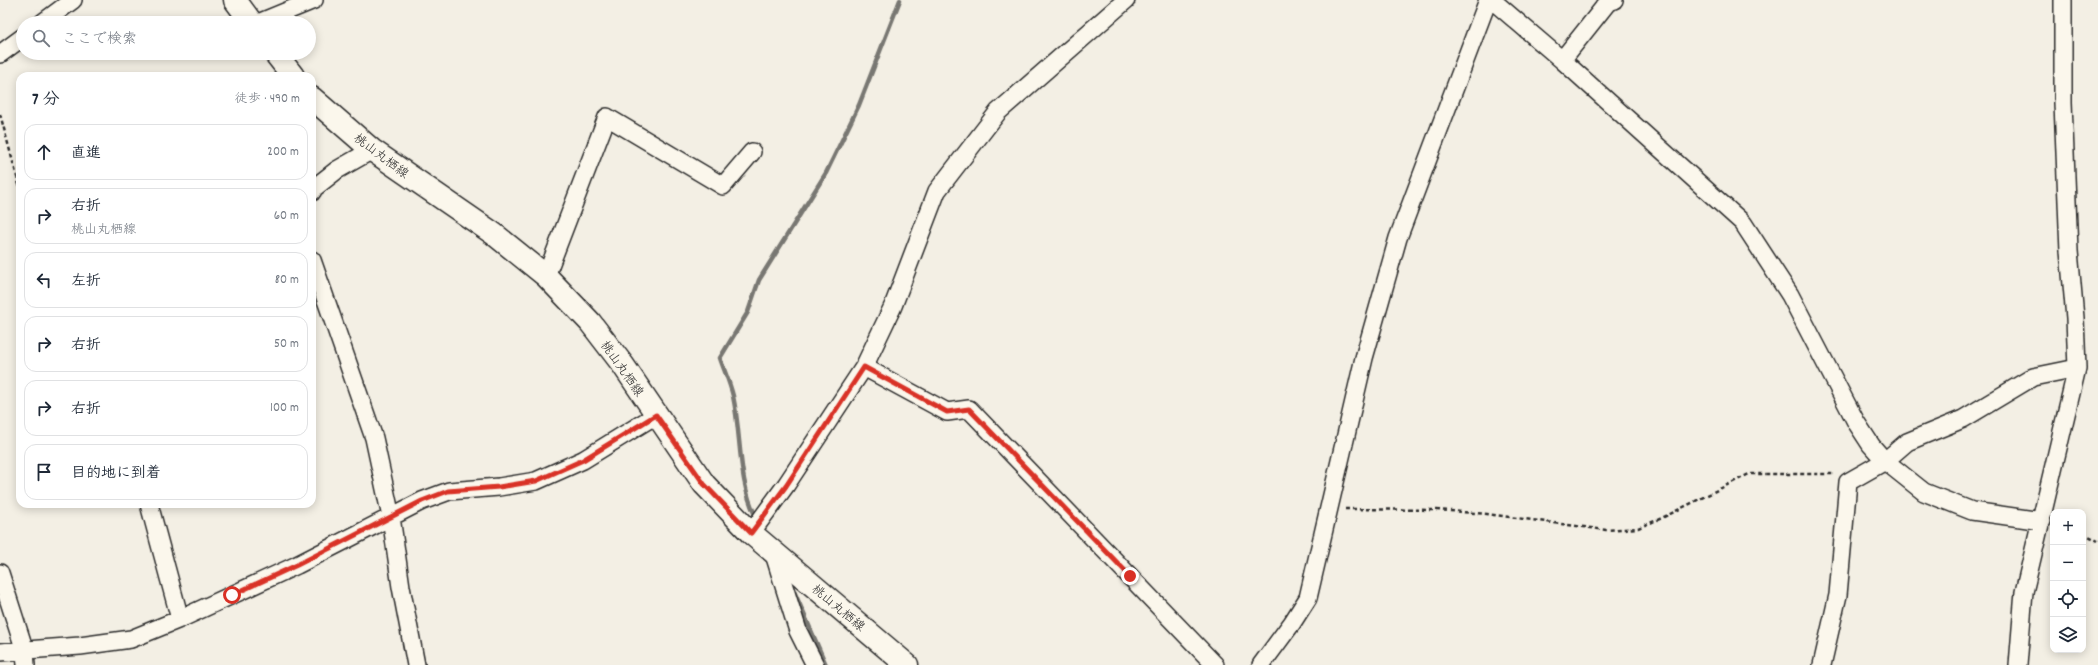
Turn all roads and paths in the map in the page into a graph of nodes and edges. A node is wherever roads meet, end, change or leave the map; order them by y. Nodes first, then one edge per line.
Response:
1 (73, 0) edge
2 (235, 0) edge
3 (314, 0) edge
4 (1126, 0) edge
5 (1488, 0) edge
6 (1492, 0) edge
7 (1614, 0) edge
8 (2063, 0) edge
9 (51, 16) edge
10 (247, 16) edge
11 (275, 16) edge
12 (16, 42) edge
13 (0, 54) edge
14 (280, 60) edge
15 (1562, 60) junction
16 (290, 72) edge
17 (316, 101) edge
18 (0, 114) edge
19 (372, 150) junction
20 (752, 152) dead end
21 (16, 173) edge
22 (316, 186) edge
23 (316, 271) edge
24 (546, 276) junction
25 (864, 367) junction
26 (2077, 368) junction
27 (656, 415) junction
28 (1885, 461) junction
29 (1848, 482) junction
30 (150, 508) edge
31 (1328, 509) junction
32 (391, 517) junction
33 (2042, 521) junction
34 (751, 533) junction
35 (2086, 535) edge
36 (2098, 541) edge
37 (773, 551) junction
38 (0, 573) edge
39 (180, 619) junction
40 (16, 655) edge
41 (416, 665) edge
42 (814, 665) edge
43 (907, 665) edge
44 (1215, 665) edge
45 (1261, 665) edge
46 (1822, 665) edge
47 (2018, 665) edge

1 - 9 street
2 - 10 main road
3 - 11 street
4 - 25 street
5 - 31 street
6 - 15 street
7 - 15 street
8 - 26 street
12 - 13 street
14 - 16 main road
15 - 28 street
17 - 19 main road, 桃山丸栖線
18 - 21 path
19 - 22 street
19 - 24 main road, 桃山丸栖線
20 - 24 street
23 - 32 street
24 - 27 main road, 桃山丸栖線
25 - 34 street
25 - 44 street
26 - 28 street
26 - 33 street
27 - 32 street
27 - 34 main road, 桃山丸栖線
28 - 29 street
28 - 33 street
29 - 31 path
29 - 46 street
30 - 39 street
31 - 45 street
32 - 39 street
32 - 41 street
33 - 47 street
34 - 37 main road, 桃山丸栖線
35 - 36 path
37 - 42 street
37 - 43 main road, 桃山丸栖線
38 - 40 street
39 - 40 street

